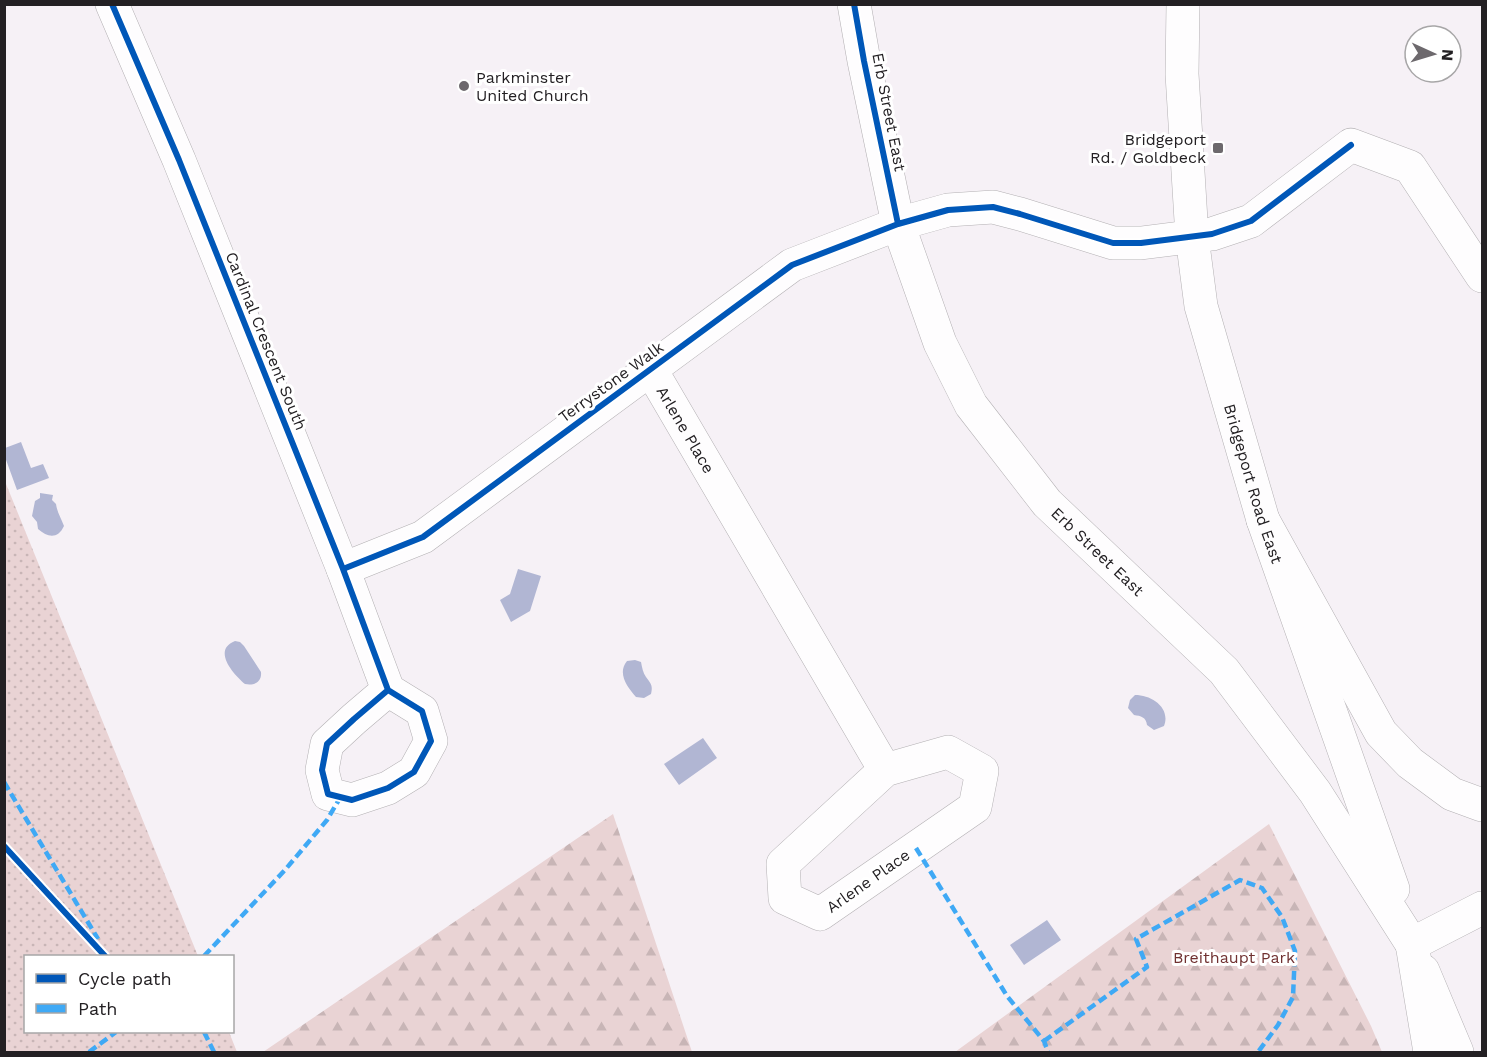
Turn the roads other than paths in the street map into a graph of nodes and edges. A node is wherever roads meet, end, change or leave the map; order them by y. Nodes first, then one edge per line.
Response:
1 (112, 4) edge
2 (854, 4) edge
3 (1183, 4) edge
4 (898, 224) junction
5 (1192, 237) junction
6 (1482, 276) edge
7 (651, 370) junction
8 (1263, 520) junction
9 (343, 569) junction
10 (388, 690) dead end
11 (885, 770) junction
12 (1482, 805) edge
13 (1482, 908) edge
14 (1412, 944) junction
15 (1430, 1053) edge
16 (1457, 1053) edge

1 - 9 main road, Cardinal Crescent South
2 - 4 main road, Erb Street East
3 - 5 main road, Bridgeport Road East
4 - 5 main road, Terrystone Walk
4 - 7 main road, Terrystone Walk
4 - 14 main road, Erb Street East
5 - 6 main road, Terrystone Walk
5 - 8 main road, Bridgeport Road East
7 - 9 main road, Terrystone Walk
7 - 11 main road, Arlene Place
8 - 12 main road
8 - 14 main road, Bridgeport Road East
9 - 10 main road, Cardinal Crescent South
11 - 11 main road, Arlene Place
13 - 14 main road
14 - 15 main road
14 - 16 main road

